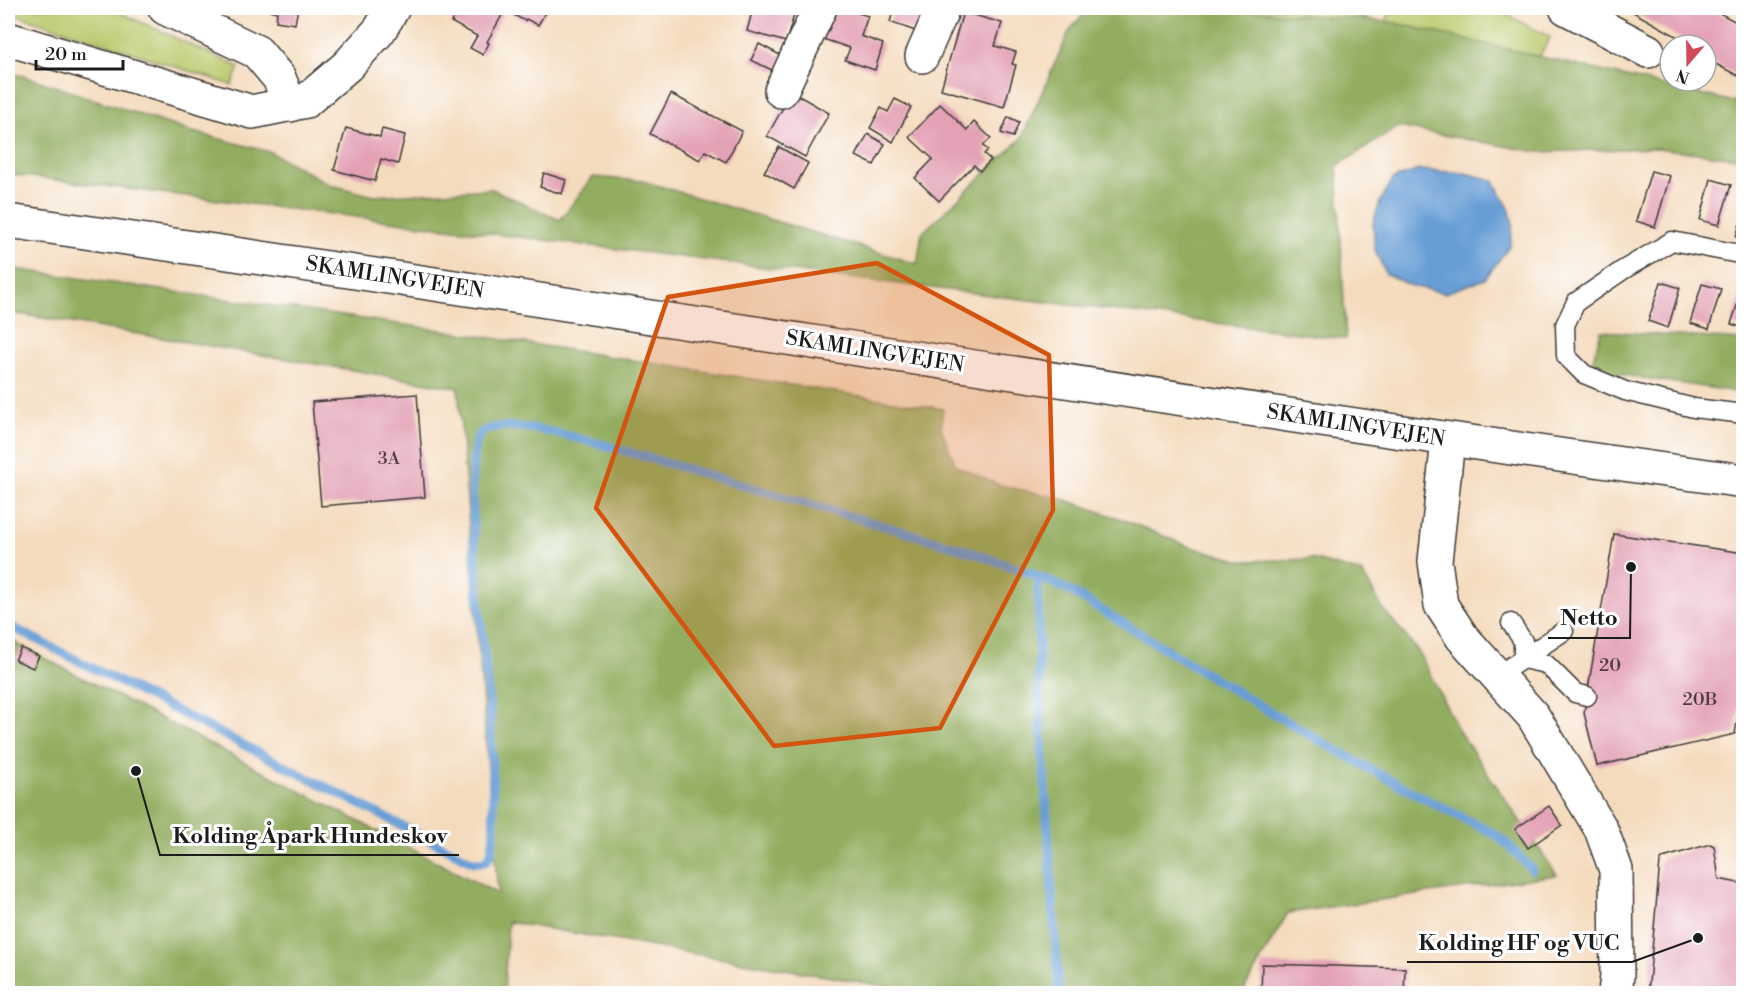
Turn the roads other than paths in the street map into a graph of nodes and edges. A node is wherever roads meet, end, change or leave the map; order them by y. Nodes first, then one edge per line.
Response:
1 (165, 8) edge
2 (393, 8) edge
3 (820, 8) edge
4 (935, 8) edge
5 (1566, 8) edge
6 (8, 39) edge
7 (1648, 51) dead end
8 (922, 56) dead end
9 (781, 91) dead end
10 (290, 105) junction
11 (8, 221) edge
12 (1743, 255) edge
13 (1743, 414) edge
14 (1448, 440) junction
15 (1743, 481) edge
16 (1511, 623) dead end
17 (1564, 631) dead end
18 (1510, 668) junction
19 (1587, 696) dead end
20 (1615, 993) edge

1 - 10 street
2 - 10 street
3 - 9 street
4 - 8 street
5 - 7 street
6 - 10 street
11 - 14 street, SKAMLINGVEJEN
12 - 13 lane
14 - 15 street, SKAMLINGVEJEN
14 - 18 street
16 - 18 lane
17 - 18 lane
18 - 19 lane
18 - 20 street

